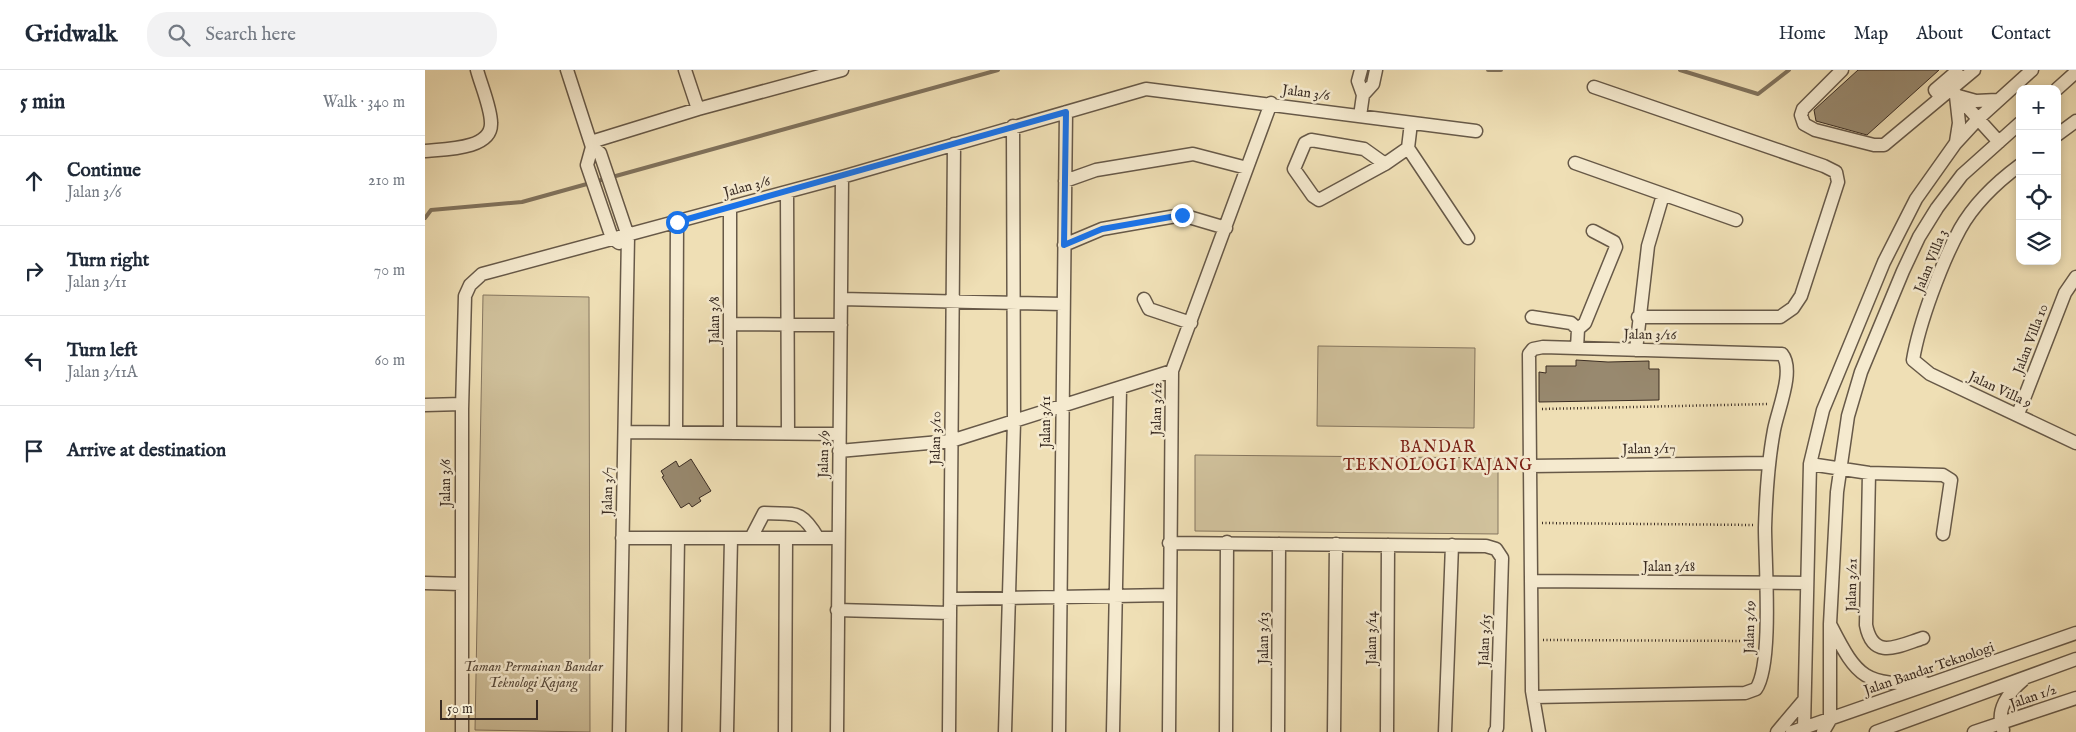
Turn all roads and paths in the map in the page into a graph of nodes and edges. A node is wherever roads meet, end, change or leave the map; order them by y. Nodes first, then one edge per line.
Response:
1 (477, 70) edge
2 (567, 70) edge
3 (685, 70) edge
4 (842, 70) edge
5 (1376, 70) edge
6 (1842, 70) edge
7 (1974, 70) edge
8 (2032, 70) edge
9 (805, 75) edge
10 (1359, 76) edge
11 (2074, 76) edge
12 (2061, 86) edge
13 (1594, 87) dead end
14 (1949, 94) junction
15 (1363, 95) junction
16 (1997, 100) junction
17 (1271, 103) junction
18 (698, 109) junction
19 (1066, 112) junction
20 (1360, 116) junction
21 (1979, 118) junction
22 (2076, 121) edge
23 (1411, 122) junction
24 (1013, 126) junction
25 (2016, 127) edge
26 (1476, 131) dead end
27 (2061, 133) edge
28 (1999, 142) junction
29 (592, 144) junction
30 (954, 144) junction
31 (1955, 144) junction
32 (1408, 148) junction
33 (425, 151) edge
34 (1575, 162) dead end
35 (1385, 164) junction
36 (1247, 168) junction
37 (2016, 168) edge
38 (842, 177) junction
39 (1065, 181) junction
40 (787, 192) junction
41 (1663, 194) junction
42 (730, 207) junction
43 (1736, 220) dead end
44 (677, 222) junction
45 (1226, 228) junction
46 (1593, 231) dead end
47 (628, 236) junction
48 (612, 238) junction
49 (1468, 238) dead end
50 (1064, 245) junction
51 (627, 250) junction
52 (2076, 277) edge
53 (841, 299) junction
54 (1144, 300) dead end
55 (954, 301) junction
56 (1015, 303) junction
57 (1063, 304) junction
58 (1532, 317) dead end
59 (1638, 317) junction
60 (1191, 323) junction
61 (730, 324) junction
62 (787, 324) junction
63 (841, 325) junction
64 (1578, 329) junction
65 (1577, 348) junction
66 (1636, 350) junction
67 (1773, 352) joint
68 (1913, 360) joint
69 (1173, 371) junction
70 (1120, 388) junction
71 (462, 404) junction
72 (1779, 404) junction
73 (425, 405) edge
74 (1061, 406) junction
75 (1530, 410) junction
76 (2018, 414) junction
77 (1014, 422) junction
78 (676, 431) junction
79 (625, 432) junction
80 (730, 432) junction
81 (788, 433) junction
82 (839, 434) junction
83 (951, 441) junction
84 (2076, 443) edge
85 (839, 451) junction
86 (1767, 463) junction
87 (1811, 464) junction
88 (1530, 466) junction
89 (1840, 468) junction
90 (1869, 473) junction
91 (1530, 524) junction
92 (1765, 526) junction
93 (1943, 534) dead end
94 (622, 538) junction
95 (678, 538) junction
96 (731, 538) junction
97 (751, 538) junction
98 (786, 538) junction
99 (818, 538) junction
100 (838, 538) junction
101 (1227, 542) junction
102 (1169, 543) junction
103 (1279, 544) junction
104 (1336, 544) junction
105 (1388, 545) junction
106 (1452, 545) junction
107 (1531, 581) junction
108 (425, 583) edge
109 (1765, 583) junction
110 (1807, 583) junction
111 (461, 584) junction
112 (1169, 595) junction
113 (1115, 596) junction
114 (1061, 597) junction
115 (1009, 598) junction
116 (950, 599) junction
117 (837, 610) junction
118 (950, 613) junction
119 (1830, 624) junction
120 (2076, 633) edge
121 (1923, 638) dead end
122 (1531, 640) junction
123 (1767, 642) junction
124 (2076, 659) edge
125 (2025, 678) junction
126 (1939, 682) junction
127 (1534, 697) junction
128 (2076, 698) edge
129 (1804, 700) junction
130 (1830, 720) junction
131 (2002, 728) edge
132 (1802, 731) edge
133 (462, 732) edge
134 (619, 732) edge
135 (675, 732) edge
136 (727, 732) edge
137 (785, 732) edge
138 (837, 732) edge
139 (949, 732) edge
140 (1005, 732) edge
141 (1059, 732) edge
142 (1113, 732) edge
143 (1169, 732) edge
144 (1227, 732) edge
145 (1278, 732) edge
146 (1334, 732) edge
147 (1387, 732) edge
148 (1445, 732) edge
149 (1495, 732) edge
150 (1539, 732) edge
151 (1777, 732) edge
152 (1823, 732) edge
153 (1876, 732) edge
154 (1974, 732) edge

1 - 33 street
2 - 29 street
3 - 18 street
4 - 9 street
5 - 15 street
6 - 14 street
7 - 14 street
8 - 16 street
9 - 18 street
10 - 15 street
11 - 12 street
13 - 59 street
14 - 16 street
14 - 21 street
14 - 31 street
15 - 20 street
16 - 21 street
17 - 19 street, Jalan 3/6
17 - 20 street, Jalan 3/6
17 - 36 street, Jalan 3/12
18 - 29 street
19 - 24 street, Jalan 3/6
19 - 39 street, Jalan 3/11
20 - 23 street, Jalan 3/6
21 - 28 street
21 - 31 street
22 - 27 street
23 - 26 street, Jalan 3/6
23 - 32 street
24 - 30 street, Jalan 3/6
24 - 56 street
25 - 28 street
28 - 89 street
29 - 47 street, Jalan 3/7
29 - 48 street
30 - 38 street, Jalan 3/6
30 - 55 street, Jalan 3/10
31 - 87 street
32 - 35 street
32 - 49 street
34 - 41 street
35 - 35 street
36 - 39 street
36 - 45 street, Jalan 3/12
37 - 68 street, Jalan Villa 3
38 - 40 street, Jalan 3/6
38 - 53 street, Jalan 3/9
39 - 50 street, Jalan 3/11
40 - 42 street, Jalan 3/6
40 - 62 street
41 - 43 street
41 - 59 street
42 - 44 street, Jalan 3/6
42 - 61 street, Jalan 3/8
44 - 47 street, Jalan 3/6
44 - 78 street
45 - 50 street
45 - 60 street, Jalan 3/12
46 - 64 street
47 - 48 street, Jalan 3/6
47 - 51 street, Jalan 3/7
48 - 51 street
48 - 71 street, Jalan 3/6
50 - 57 street, Jalan 3/11
51 - 79 street, Jalan 3/7
52 - 76 street, Jalan Villa 10
53 - 55 street
53 - 63 street, Jalan 3/9
54 - 60 street
55 - 56 street
55 - 83 street, Jalan 3/10
56 - 57 street
56 - 77 street
57 - 74 street, Jalan 3/11
58 - 64 street
59 - 66 street
60 - 69 street, Jalan 3/12
61 - 62 street
61 - 80 street, Jalan 3/8
62 - 63 street
62 - 81 street
63 - 82 street, Jalan 3/9
64 - 65 street
65 - 66 street, Jalan 3/16
65 - 75 street, Jalan 3/16
66 - 67 street, Jalan 3/16
67 - 72 street, Jalan 3/19
68 - 76 street, Jalan Villa 9
69 - 70 street
69 - 102 street, Jalan 3/12
70 - 74 street
70 - 113 street
71 - 73 street
71 - 111 street, Jalan 3/6
72 - 75 path
72 - 86 street, Jalan 3/19
74 - 77 street
74 - 114 street, Jalan 3/11
75 - 88 street
76 - 84 street, Jalan Villa 9
77 - 83 street
77 - 115 street
78 - 79 street
78 - 80 street
79 - 94 street, Jalan 3/7
80 - 81 street
81 - 82 street
82 - 85 street, Jalan 3/9
83 - 85 street
83 - 116 street, Jalan 3/10
85 - 100 street, Jalan 3/9
86 - 88 street, Jalan 3/17
86 - 92 street, Jalan 3/19
87 - 89 street
87 - 110 street
88 - 91 street
89 - 90 street
89 - 119 street
90 - 93 street
90 - 121 street, Jalan 3/21
91 - 92 path
91 - 107 street
92 - 109 street, Jalan 3/19
94 - 95 street
94 - 134 street, Jalan 3/7
95 - 96 street
95 - 135 street
96 - 97 street
96 - 136 street
97 - 98 street
97 - 99 street
98 - 99 street
98 - 137 street
99 - 100 street
100 - 117 street, Jalan 3/9
101 - 102 street
101 - 103 street
101 - 144 street
102 - 112 street, Jalan 3/12
103 - 104 street
103 - 145 street, Jalan 3/13
104 - 105 street
104 - 146 street
105 - 106 street
105 - 147 street, Jalan 3/14
106 - 148 street
106 - 149 street, Jalan 3/15
107 - 109 street, Jalan 3/18
107 - 122 street
108 - 111 street
109 - 110 street, Jalan 3/18
109 - 123 street, Jalan 3/19
110 - 129 street
111 - 133 street, Jalan 3/6
112 - 113 street
112 - 143 street, Jalan 3/12
113 - 114 street
113 - 142 street
114 - 115 street
114 - 141 street, Jalan 3/11
115 - 116 street
115 - 140 street
116 - 118 street, Jalan 3/10
117 - 118 street
117 - 138 street, Jalan 3/9
118 - 139 street, Jalan 3/10
119 - 126 street
119 - 130 street
120 - 126 street, Jalan Bandar Teknologi
122 - 123 path
122 - 127 street
123 - 127 street, Jalan 3/19
124 - 125 street
125 - 131 street, Jalan 1/2
125 - 153 street
126 - 130 street, Jalan Bandar Teknologi
127 - 150 street
128 - 131 street, Jalan 1/2
129 - 132 street
129 - 151 street
130 - 132 street, Jalan Bandar Teknologi
130 - 152 street
131 - 154 street, Jalan 1/2

